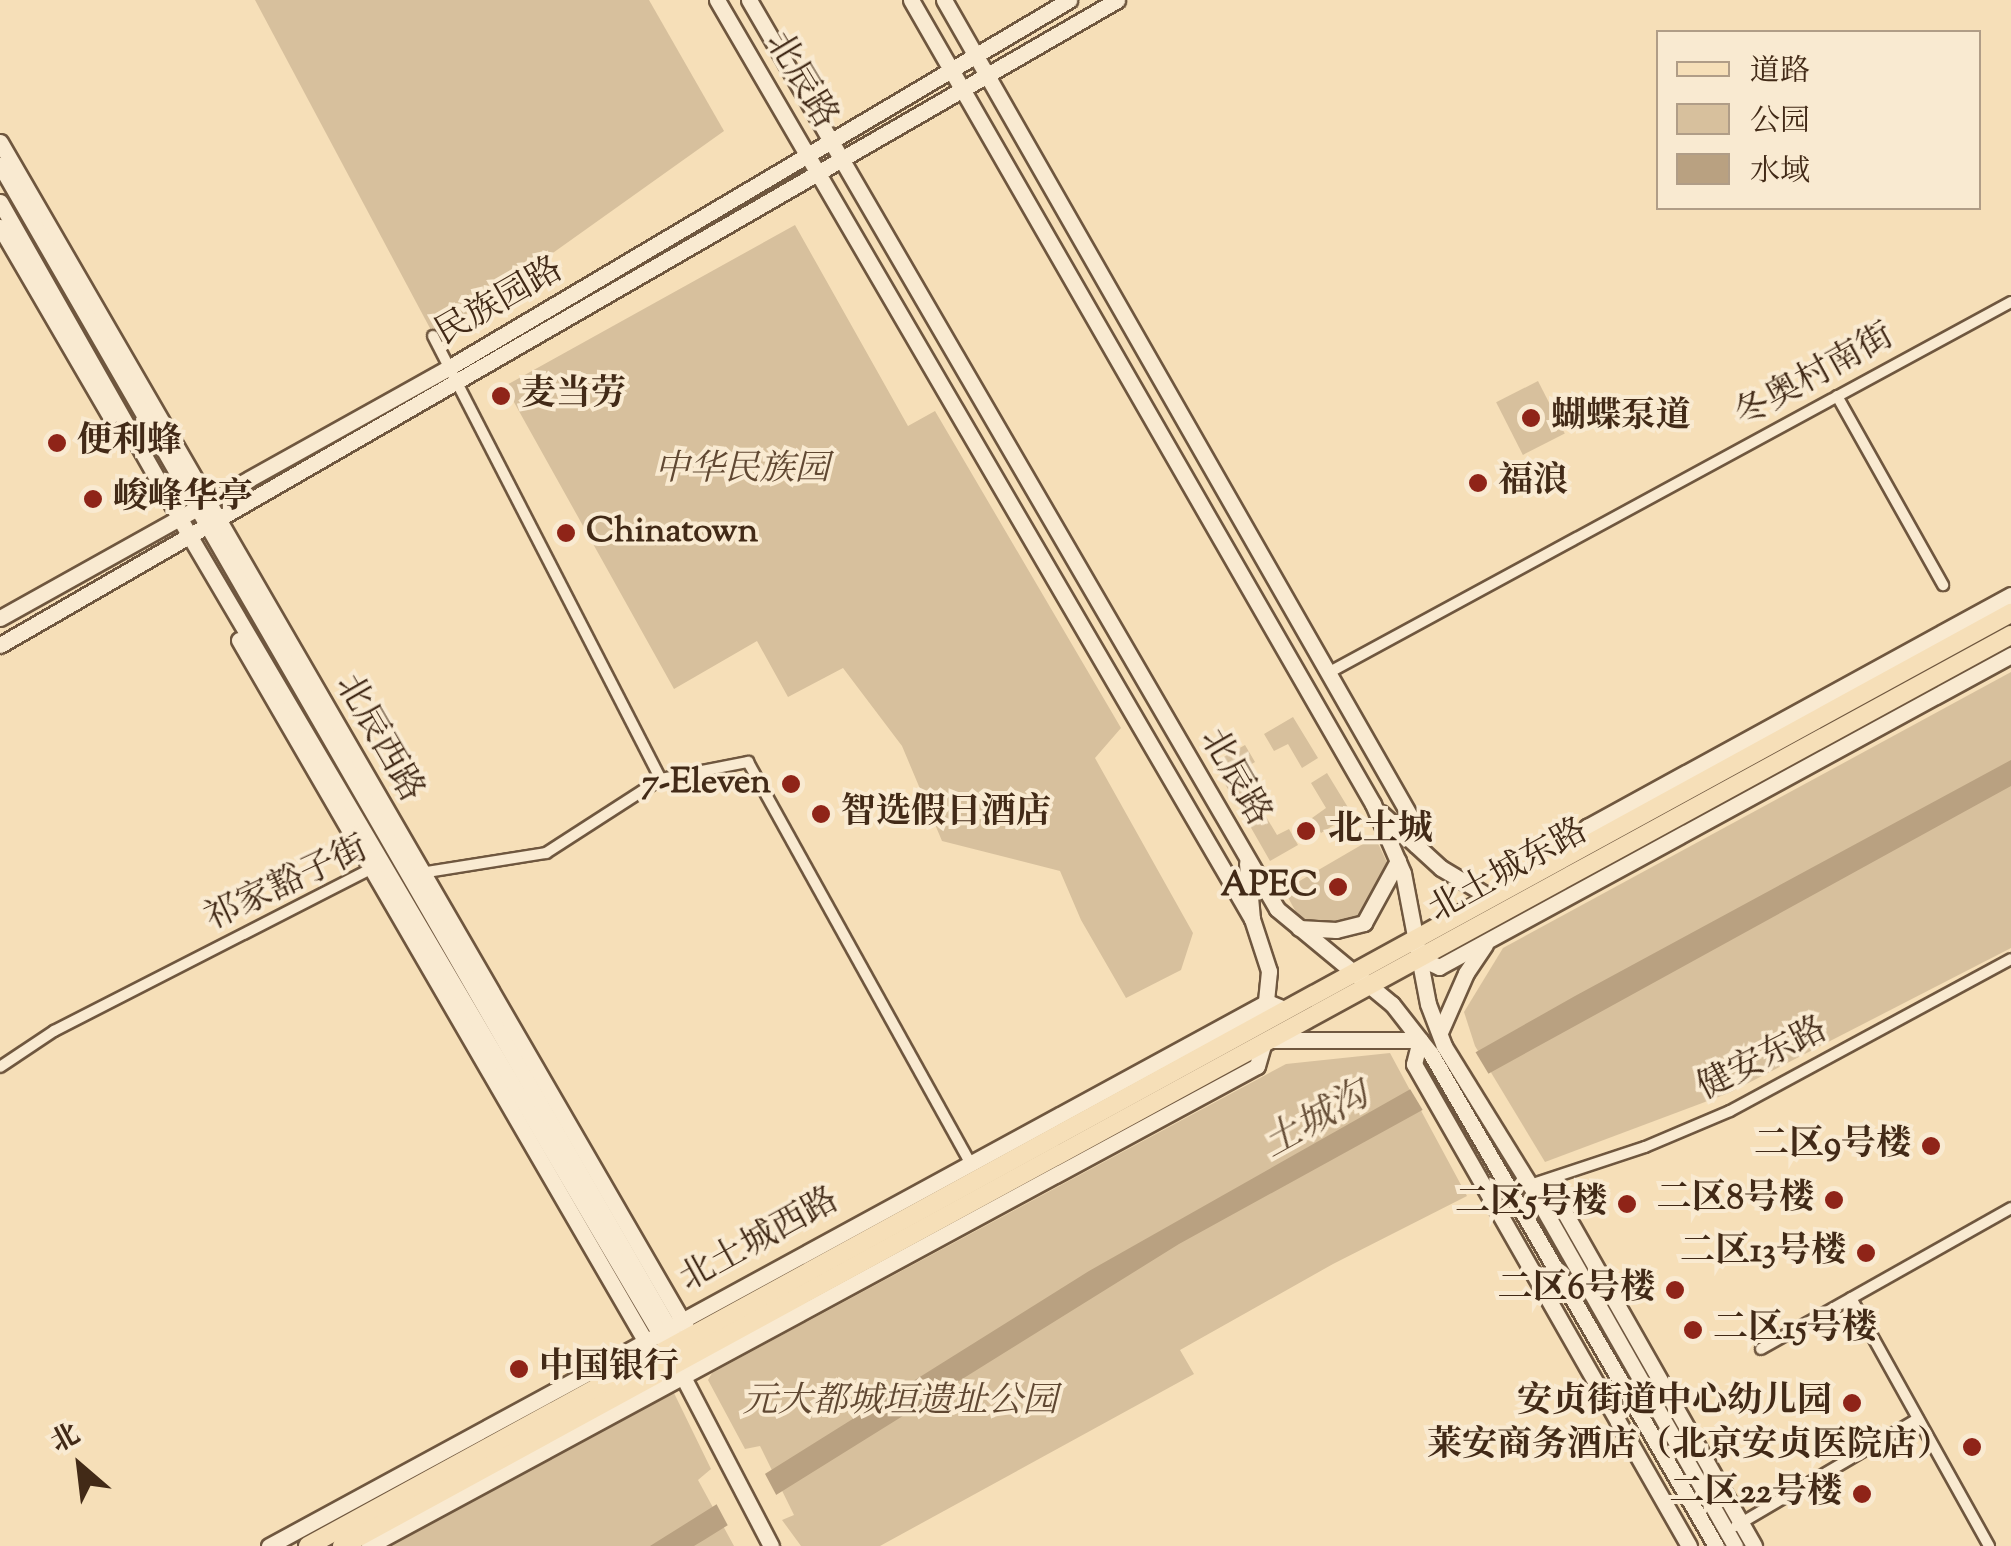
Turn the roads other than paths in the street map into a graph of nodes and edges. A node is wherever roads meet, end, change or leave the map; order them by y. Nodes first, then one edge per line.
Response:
1 (716, 0) edge
2 (749, 0) edge
3 (911, 0) edge
4 (944, 0) edge
5 (1069, 0) edge
6 (1117, 0) edge
7 (975, 53) junction
8 (951, 69) junction
9 (988, 74) junction
10 (962, 88) junction
11 (831, 140) junction
12 (0, 142) edge
13 (809, 155) junction
14 (841, 158) junction
15 (3, 170) edge
16 (819, 172) junction
17 (30, 196) junction
18 (0, 202) edge
19 (0, 227) edge
20 (2011, 302) edge
21 (434, 336) dead end
22 (450, 367) junction
23 (98, 374) junction
24 (458, 383) junction
25 (1837, 396) junction
26 (106, 408) junction
27 (200, 507) junction
28 (175, 521) junction
29 (209, 523) junction
30 (185, 537) junction
31 (1944, 585) dead end
32 (2011, 595) edge
33 (2011, 613) edge
34 (0, 618) edge
35 (2011, 635) edge
36 (0, 645) edge
37 (2011, 654) edge
38 (1328, 673) junction
39 (1753, 755) junction
40 (661, 780) junction
41 (1374, 807) junction
42 (1416, 845) junction
43 (1246, 859) junction
44 (1398, 862) junction
45 (379, 865) junction
46 (414, 874) junction
47 (1488, 896) junction
48 (1502, 912) junction
49 (1252, 920) junction
50 (1299, 928) junction
51 (1415, 936) junction
52 (1488, 941) junction
53 (1419, 958) junction
54 (2009, 964) edge
55 (1352, 971) junction
56 (1368, 984) junction
57 (1272, 1010) junction
58 (1420, 1040) junction
59 (1267, 1041) junction
60 (1439, 1043) junction
61 (0, 1066) edge
62 (970, 1163) junction
63 (1530, 1184) junction
64 (2011, 1208) edge
65 (1851, 1298) junction
66 (671, 1345) junction
67 (1760, 1348) dead end
68 (1918, 1419) junction
69 (1723, 1539) edge
70 (269, 1546) edge
71 (308, 1546) edge
72 (342, 1546) edge
73 (369, 1546) edge
74 (771, 1546) edge
75 (1689, 1546) edge
76 (1754, 1546) edge
77 (1989, 1546) edge

1 - 13 main road, 北辰路
2 - 11 main road, 北辰路
3 - 8 main road, 北辰路
4 - 7 main road
5 - 7 main road, 民族园路
6 - 9 main road, 民族园路
7 - 8 main road, 民族园路
7 - 9 main road
8 - 10 main road, 北辰路
8 - 11 main road, 民族园路
9 - 10 main road, 民族园路
9 - 38 main road
10 - 14 main road, 民族园路
10 - 41 main road, 北辰路
11 - 13 main road, 民族园路
11 - 14 main road, 北辰路
12 - 17 main road, 北辰西路
13 - 16 main road, 北辰路
13 - 22 main road, 民族园路
14 - 16 main road, 民族园路
14 - 43 main road, 北辰路
15 - 17 main road
15 - 27 main road, 北辰西路
16 - 24 main road, 民族园路
16 - 49 main road, 北辰路
17 - 27 main road, 北辰西路
18 - 23 main road, 北辰西路
19 - 26 main road, 北辰西路
20 - 25 street, 冬奥村南街
21 - 22 street
22 - 24 street
22 - 27 main road, 民族园路
23 - 26 main road
23 - 28 main road, 北辰西路
24 - 29 main road, 民族园路
24 - 40 street
25 - 31 street
25 - 38 street, 冬奥村南街
26 - 28 main road, 北辰西路
27 - 28 main road, 民族园路
27 - 29 main road, 北辰西路
28 - 30 main road, 北辰西路
28 - 34 main road, 民族园路
29 - 30 main road, 民族园路
29 - 46 main road, 北辰西路
30 - 36 main road, 民族园路
30 - 45 main road, 北辰西路
32 - 39 main road, 北土城东路
33 - 39 main road, 北土城东路
35 - 39 main road, 北土城东路
37 - 52 main road, 北土城东路
38 - 42 main road
39 - 47 main road, 北土城东路
39 - 48 main road, 北土城东路
40 - 46 street, 祁家豁子街
40 - 62 street
41 - 42 main road
41 - 44 main road, 北辰路
42 - 47 main road
43 - 49 main road
43 - 50 main road, 北辰路
44 - 50 main road
44 - 51 main road, 北辰路
45 - 46 street, 祁家豁子街
45 - 61 street, 祁家豁子街
45 - 66 main road, 北辰西路
46 - 66 main road, 北辰西路
47 - 51 main road, 北土城东路
48 - 52 main road
48 - 53 main road, 北土城东路
49 - 57 main road
50 - 55 main road, 北辰路
51 - 53 main road, 北辰路
51 - 55 main road, 北土城东路
52 - 53 main road, 北土城东路
52 - 60 main road
53 - 56 main road, 北土城西路
53 - 60 main road, 北辰路
54 - 63 street, 健安东路
55 - 56 main road, 北辰路
55 - 57 main road, 北土城西路
56 - 58 main road, 北辰路
56 - 59 main road, 北土城西路
57 - 62 main road, 北土城西路
57 - 66 main road, 北土城西路
58 - 59 main road
58 - 60 main road, 北辰路
58 - 75 main road
59 - 66 main road, 北土城西路
60 - 63 main road, 北辰路
60 - 69 main road, 北辰路
62 - 66 main road, 北土城西路
63 - 69 main road, 北辰路
64 - 65 street
65 - 67 street
65 - 68 street
66 - 70 main road, 北土城西路
66 - 71 main road, 北土城西路
66 - 72 main road, 北土城西路
66 - 73 main road, 北土城西路
66 - 74 main road, 北辰西路
68 - 69 street
68 - 77 street
69 - 76 main road, 北辰路

